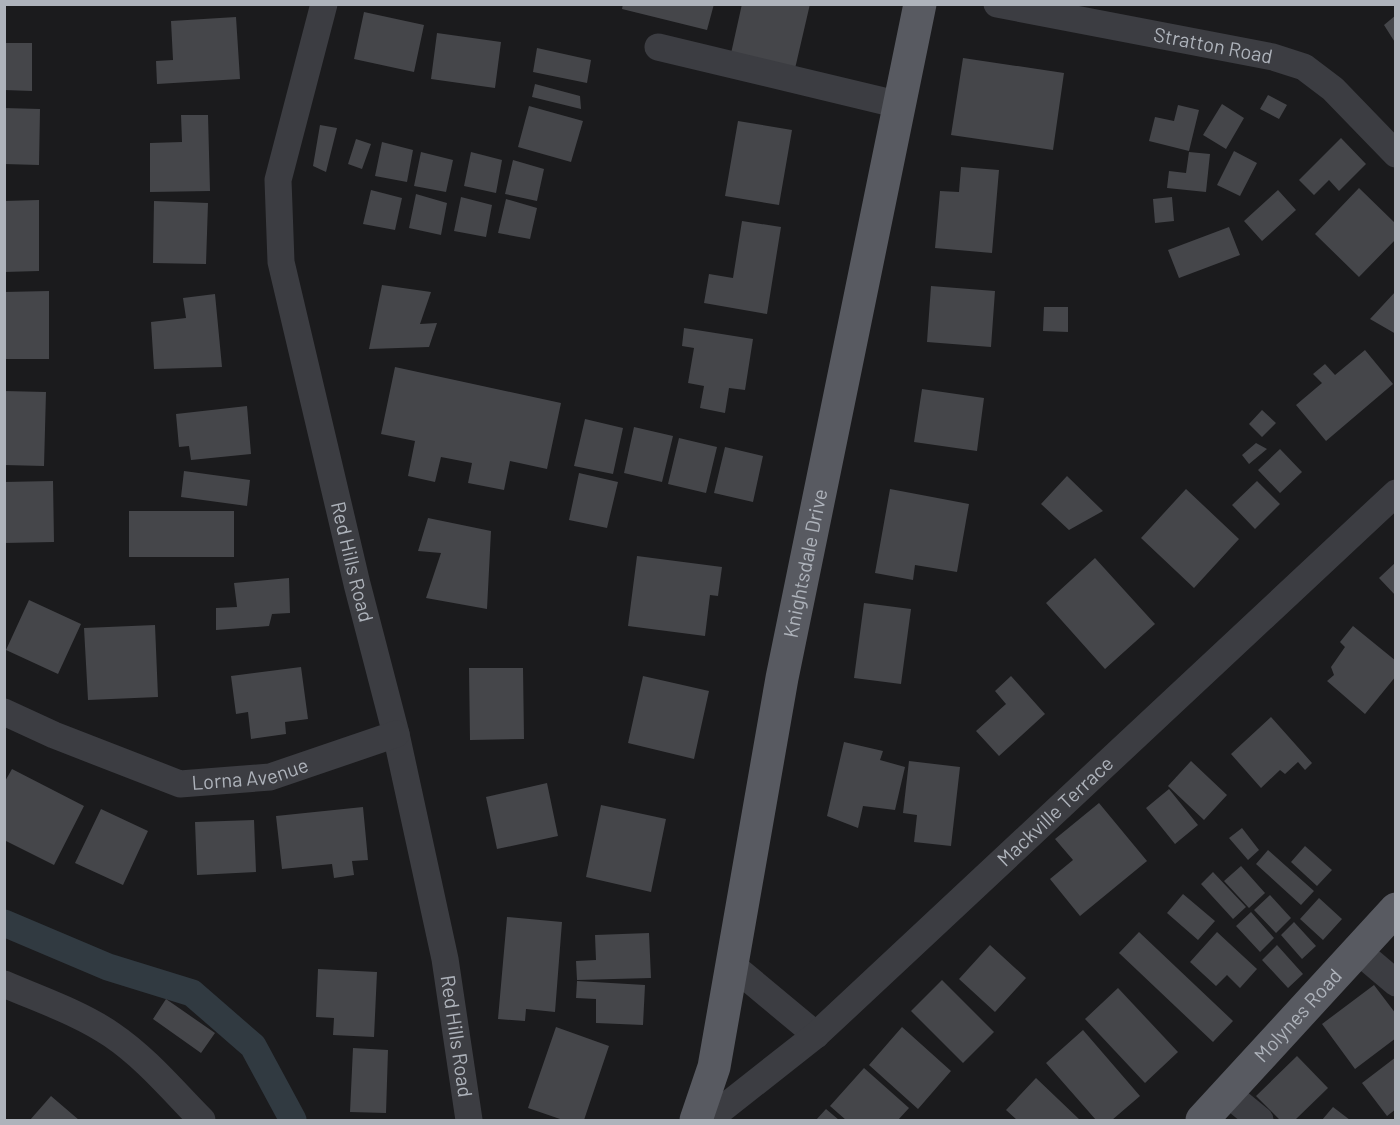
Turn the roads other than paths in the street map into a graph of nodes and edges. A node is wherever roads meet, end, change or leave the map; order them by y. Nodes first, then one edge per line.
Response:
1 (324, 4) edge
2 (920, 4) edge
3 (997, 4) edge
4 (658, 47) dead end
5 (900, 105) junction
6 (1395, 154) edge
7 (1395, 493) edge
8 (4, 712) edge
9 (396, 734) junction
10 (1395, 909) edge
11 (1357, 950) junction
12 (732, 965) junction
13 (1395, 983) edge
14 (4, 984) edge
15 (816, 1035) junction
16 (1227, 1093) junction
17 (202, 1120) edge
18 (469, 1120) edge
19 (696, 1120) edge
20 (708, 1120) edge
21 (1202, 1120) edge
22 (1260, 1120) edge

1 - 9 street, Red Hills Road
2 - 5 main road, Knightsdale Drive
3 - 6 street, Stratton Road
4 - 5 street
5 - 12 main road, Knightsdale Drive
7 - 15 street, Mackville Terrace
8 - 9 street, Lorna Avenue
9 - 18 street, Red Hills Road
10 - 11 main road, Molynes Road
11 - 13 street
11 - 16 main road, Molynes Road
12 - 15 street
12 - 19 main road, Knightsdale Drive
14 - 17 street
15 - 20 street, Mackville Terrace
16 - 21 main road, Molynes Road
16 - 22 street

